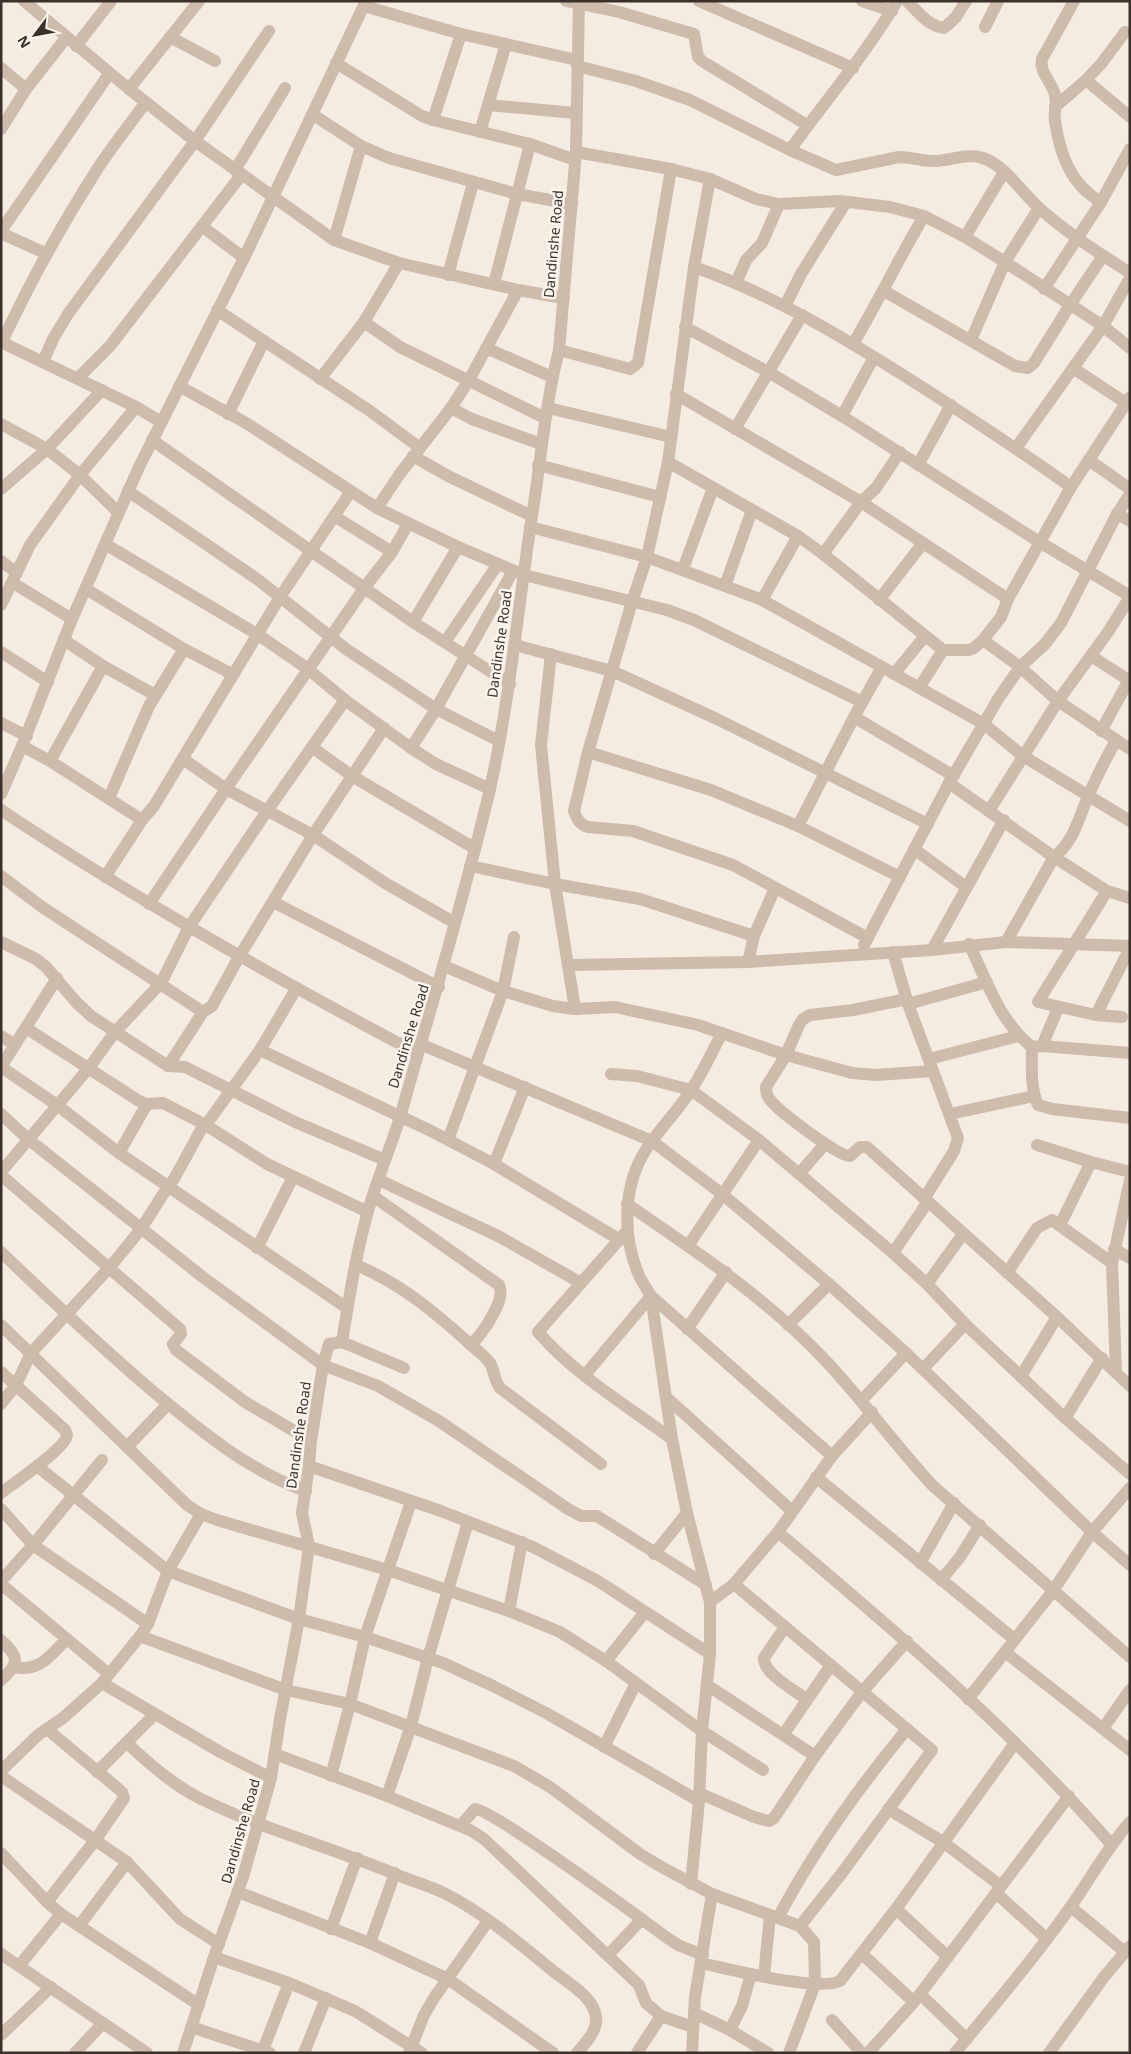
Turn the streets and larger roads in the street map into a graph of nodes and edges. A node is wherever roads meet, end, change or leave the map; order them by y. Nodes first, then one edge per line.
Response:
1 (24, 1) edge
2 (111, 1) edge
3 (199, 1) edge
4 (566, 1) edge
5 (698, 1) edge
6 (862, 1) edge
7 (907, 1) edge
8 (966, 1) edge
9 (998, 1) edge
10 (1072, 2) edge
11 (365, 3) edge
12 (579, 3) edge
13 (895, 6) edge
14 (985, 27) dead end
15 (269, 31) dead end
16 (1126, 32) dead end
17 (461, 34) junction
18 (170, 38) junction
19 (71, 42) junction
20 (506, 44) junction
21 (215, 61) dead end
22 (336, 63) junction
23 (577, 63) junction
24 (1, 68) edge
25 (852, 68) junction
26 (109, 74) junction
27 (1086, 80) junction
28 (285, 88) dead end
29 (26, 89) junction
30 (129, 89) junction
31 (146, 102) junction
32 (488, 105) junction
33 (1055, 107) junction
34 (576, 113) junction
35 (312, 114) junction
36 (1130, 117) edge
37 (433, 120) junction
38 (808, 125) junction
39 (2, 127) edge
40 (480, 132) junction
41 (195, 141) junction
42 (530, 144) junction
43 (361, 146) junction
44 (1130, 149) edge
45 (790, 150) junction
46 (576, 156) junction
47 (671, 169) junction
48 (238, 172) junction
49 (1004, 172) junction
50 (710, 179) junction
51 (474, 182) junction
52 (517, 194) junction
53 (273, 196) junction
54 (846, 202) junction
55 (1101, 202) junction
56 (572, 204) junction
57 (779, 204) junction
58 (1039, 208) junction
59 (924, 216) junction
60 (203, 226) junction
61 (1, 232) edge
62 (965, 237) junction
63 (1076, 238) junction
64 (334, 240) junction
65 (47, 254) junction
66 (1103, 256) junction
67 (244, 258) junction
68 (1005, 262) junction
69 (399, 263) junction
70 (694, 267) junction
71 (1130, 273) edge
72 (448, 275) junction
73 (1130, 278) edge
74 (736, 283) junction
75 (494, 284) junction
76 (1044, 289) junction
77 (518, 290) junction
78 (884, 291) junction
79 (564, 298) junction
80 (1070, 305) junction
81 (785, 306) junction
82 (217, 310) junction
83 (802, 315) junction
84 (364, 322) junction
85 (1103, 326) junction
86 (685, 327) junction
87 (971, 340) junction
88 (264, 341) junction
89 (2, 342) edge
90 (853, 344) junction
91 (486, 348) junction
92 (1130, 348) edge
93 (559, 350) junction
94 (874, 357) junction
95 (43, 362) junction
96 (1073, 368) junction
97 (770, 373) junction
98 (552, 377) junction
99 (78, 378) junction
100 (320, 379) junction
101 (468, 380) junction
102 (179, 386) junction
103 (102, 390) junction
104 (676, 394) junction
105 (1128, 400) edge
106 (951, 405) junction
107 (136, 407) junction
108 (451, 408) junction
109 (546, 413) junction
110 (228, 414) junction
111 (842, 416) junction
112 (161, 422) junction
113 (1, 424) edge
114 (735, 429) junction
115 (671, 437) junction
116 (152, 440) junction
117 (541, 444) junction
118 (1016, 448) junction
119 (47, 449) junction
120 (416, 452) junction
121 (900, 452) junction
122 (1089, 460) junction
123 (668, 462) junction
124 (918, 464) junction
125 (538, 465) junction
126 (80, 475) junction
127 (1071, 487) junction
128 (2, 488) edge
129 (713, 488) junction
130 (1130, 489) edge
131 (128, 491) junction
132 (351, 491) junction
133 (1130, 494) edge
134 (660, 497) junction
135 (861, 502) junction
136 (377, 508) junction
137 (752, 510) junction
138 (119, 513) junction
139 (1117, 514) junction
140 (334, 516) junction
141 (531, 521) junction
142 (1130, 521) edge
143 (408, 524) junction
144 (798, 536) junction
145 (923, 543) junction
146 (1041, 543) junction
147 (105, 544) junction
148 (458, 547) junction
149 (309, 551) junction
150 (392, 552) junction
151 (823, 554) junction
152 (647, 557) junction
153 (1, 561) edge
154 (498, 564) junction
155 (683, 569) junction
156 (1087, 570) junction
157 (519, 573) junction
158 (15, 578) junction
159 (725, 586) junction
160 (365, 587) junction
161 (86, 589) junction
162 (280, 597) junction
163 (1130, 597) edge
164 (1008, 599) junction
165 (762, 600) junction
166 (879, 600) junction
167 (632, 602) junction
168 (1, 605) edge
169 (72, 619) junction
170 (413, 622) junction
171 (257, 634) junction
172 (925, 636) junction
173 (331, 637) junction
174 (64, 640) junction
175 (983, 640) junction
176 (445, 642) junction
177 (515, 645) junction
178 (184, 648) junction
179 (943, 650) junction
180 (1, 652) edge
181 (551, 654) junction
182 (465, 656) junction
183 (1091, 656) junction
184 (103, 666) junction
185 (882, 667) junction
186 (1020, 667) junction
187 (308, 669) junction
188 (612, 671) junction
189 (232, 674) junction
190 (894, 674) junction
191 (1129, 680) edge
192 (48, 682) junction
193 (510, 684) junction
194 (919, 688) junction
195 (154, 695) junction
196 (345, 700) junction
197 (1058, 701) junction
198 (862, 702) junction
199 (436, 709) junction
200 (854, 717) junction
201 (1, 723) edge
202 (984, 724) junction
203 (384, 728) junction
204 (1101, 730) junction
205 (1116, 740) junction
206 (24, 741) junction
207 (500, 741) junction
208 (312, 748) junction
209 (411, 748) junction
210 (1130, 749) edge
211 (588, 752) junction
212 (1023, 756) junction
213 (183, 759) junction
214 (50, 761) junction
215 (827, 773) junction
216 (352, 776) junction
217 (952, 779) junction
218 (226, 789) junction
219 (490, 789) junction
220 (2, 790) edge
221 (1088, 796) junction
222 (109, 798) junction
223 (1, 810) edge
224 (267, 811) junction
225 (989, 811) junction
226 (142, 820) junction
227 (1004, 820) junction
228 (1130, 821) edge
229 (928, 824) junction
230 (798, 826) junction
231 (313, 835) junction
232 (474, 848) junction
233 (914, 850) junction
234 (1054, 857) junction
235 (470, 866) junction
236 (1, 876) edge
237 (900, 876) junction
238 (105, 878) junction
239 (555, 884) junction
240 (966, 887) junction
241 (775, 888) junction
242 (1107, 891) junction
243 (1130, 898) edge
244 (273, 902) junction
245 (148, 904) junction
246 (455, 923) junction
247 (190, 927) junction
248 (754, 936) junction
249 (514, 937) dead end
250 (868, 938) junction
251 (1, 942) edge
252 (1006, 942) junction
253 (969, 944) junction
254 (1074, 945) junction
255 (1130, 947) edge
256 (932, 950) junction
257 (893, 952) junction
258 (859, 954) junction
259 (240, 957) junction
260 (748, 962) junction
261 (568, 965) junction
262 (444, 966) junction
263 (57, 978) junction
264 (987, 982) junction
265 (161, 983) junction
266 (439, 987) junction
267 (296, 989) junction
268 (503, 991) junction
269 (907, 1001) junction
270 (1058, 1008) junction
271 (575, 1009) junction
272 (204, 1012) junction
273 (1096, 1015) junction
274 (1122, 1017) dead end
275 (26, 1028) junction
276 (115, 1032) junction
277 (722, 1033) junction
278 (1, 1036) edge
279 (1018, 1036) junction
280 (15, 1045) junction
281 (1037, 1047) junction
282 (418, 1048) junction
283 (260, 1050) junction
284 (1130, 1053) edge
285 (786, 1055) junction
286 (475, 1065) junction
287 (931, 1065) junction
288 (168, 1066) junction
289 (1, 1067) edge
290 (88, 1069) junction
291 (611, 1074) dead end
292 (525, 1088) junction
293 (230, 1089) junction
294 (692, 1090) junction
295 (1034, 1096) junction
296 (148, 1104) junction
297 (57, 1105) junction
298 (1, 1114) edge
299 (950, 1114) junction
300 (400, 1117) junction
301 (1130, 1118) edge
302 (204, 1124) junction
303 (28, 1139) junction
304 (448, 1140) junction
305 (652, 1140) junction
306 (758, 1140) junction
307 (825, 1144) junction
308 (1036, 1145) dead end
309 (120, 1152) junction
310 (385, 1160) junction
311 (1091, 1162) junction
312 (494, 1164) junction
313 (1130, 1172) edge
314 (1, 1174) edge
315 (799, 1174) junction
316 (294, 1177) junction
317 (379, 1180) junction
318 (1130, 1180) edge
319 (169, 1185) junction
320 (722, 1194) junction
321 (373, 1196) junction
322 (926, 1201) junction
323 (1127, 1203) edge
324 (627, 1204) junction
325 (368, 1212) junction
326 (1060, 1225) junction
327 (629, 1228) junction
328 (141, 1229) junction
329 (963, 1234) junction
330 (620, 1240) junction
331 (688, 1246) junction
332 (257, 1248) junction
333 (1114, 1249) junction
334 (1, 1252) edge
335 (893, 1253) junction
336 (1130, 1258) edge
337 (1112, 1263) junction
338 (356, 1265) junction
339 (110, 1267) junction
340 (726, 1272) junction
341 (1007, 1273) junction
342 (581, 1283) junction
343 (829, 1284) junction
344 (927, 1284) junction
345 (651, 1296) junction
346 (347, 1308) junction
347 (67, 1315) junction
348 (1057, 1317) junction
349 (965, 1324) junction
350 (1, 1325) edge
351 (788, 1325) junction
352 (688, 1329) junction
353 (342, 1342) junction
354 (471, 1345) junction
355 (906, 1353) junction
356 (31, 1354) junction
357 (1102, 1358) junction
358 (323, 1364) junction
359 (404, 1368) dead end
360 (923, 1369) junction
361 (1, 1372) edge
362 (1116, 1372) junction
363 (584, 1375) junction
364 (1021, 1376) junction
365 (16, 1385) junction
366 (1130, 1386) edge
367 (667, 1398) junction
368 (862, 1400) junction
369 (1, 1404) edge
370 (168, 1404) junction
371 (872, 1412) junction
372 (1064, 1418) junction
373 (672, 1439) junction
374 (311, 1441) junction
375 (127, 1447) junction
376 (832, 1456) junction
377 (102, 1460) dead end
378 (601, 1464) dead end
379 (37, 1466) junction
380 (309, 1466) junction
381 (1130, 1474) edge
382 (816, 1477) junction
383 (1130, 1488) edge
384 (306, 1491) junction
385 (1, 1492) edge
386 (74, 1495) junction
387 (411, 1502) junction
388 (954, 1503) junction
389 (1, 1509) edge
390 (792, 1511) junction
391 (687, 1512) junction
392 (201, 1514) junction
393 (468, 1522) junction
394 (980, 1525) junction
395 (778, 1532) junction
396 (1092, 1532) junction
397 (522, 1542) junction
398 (33, 1545) junction
399 (309, 1546) junction
400 (654, 1554) junction
401 (920, 1563) junction
402 (1130, 1565) edge
403 (388, 1570) junction
404 (168, 1571) junction
405 (1, 1580) edge
406 (941, 1580) junction
407 (1, 1584) edge
408 (734, 1584) junction
409 (706, 1585) junction
410 (447, 1591) junction
411 (1053, 1591) junction
412 (710, 1602) junction
413 (509, 1611) junction
414 (645, 1612) junction
415 (299, 1619) junction
416 (148, 1624) junction
417 (785, 1627) junction
418 (140, 1636) junction
419 (365, 1637) junction
420 (67, 1639) junction
421 (1014, 1639) junction
422 (1, 1640) edge
423 (907, 1641) junction
424 (1004, 1652) junction
425 (710, 1654) junction
426 (1130, 1657) edge
427 (428, 1658) junction
428 (606, 1661) junction
429 (831, 1665) junction
430 (14, 1667) junction
431 (105, 1678) junction
432 (1, 1680) edge
433 (636, 1683) junction
434 (706, 1685) junction
435 (286, 1690) junction
436 (1130, 1690) edge
437 (862, 1692) junction
438 (806, 1699) junction
439 (968, 1699) junction
440 (350, 1704) junction
441 (156, 1714) junction
442 (411, 1726) junction
443 (1104, 1727) junction
444 (46, 1729) junction
445 (907, 1729) junction
446 (702, 1730) junction
447 (783, 1735) junction
448 (127, 1743) junction
449 (1015, 1743) junction
450 (604, 1747) junction
451 (1130, 1750) edge
452 (275, 1754) junction
453 (815, 1756) junction
454 (763, 1770) dead end
455 (1, 1771) edge
456 (97, 1772) junction
457 (1, 1776) edge
458 (331, 1776) junction
459 (271, 1778) junction
460 (387, 1796) junction
461 (1069, 1796) junction
462 (699, 1797) junction
463 (888, 1808) junction
464 (1130, 1822) edge
465 (258, 1825) junction
466 (461, 1825) junction
467 (96, 1839) junction
468 (943, 1842) junction
469 (1111, 1844) junction
470 (1, 1852) edge
471 (357, 1858) junction
472 (128, 1862) junction
473 (395, 1873) junction
474 (691, 1884) junction
475 (999, 1890) junction
476 (238, 1892) junction
477 (712, 1894) junction
478 (47, 1902) junction
479 (1071, 1907) junction
480 (896, 1909) junction
481 (61, 1914) junction
482 (774, 1916) junction
483 (642, 1919) junction
484 (488, 1921) junction
485 (79, 1926) junction
486 (800, 1926) junction
487 (331, 1929) junction
488 (1047, 1939) junction
489 (370, 1943) junction
490 (219, 1944) junction
491 (1128, 1949) edge
492 (1, 1954) edge
493 (862, 1954) junction
494 (608, 1955) junction
495 (214, 1957) junction
496 (948, 1957) junction
497 (702, 1959) junction
498 (19, 1966) junction
499 (751, 1974) junction
500 (764, 1977) junction
501 (448, 1979) junction
502 (290, 1983) junction
503 (815, 1984) junction
504 (51, 1987) junction
505 (326, 1998) junction
506 (917, 1998) junction
507 (198, 2004) junction
508 (694, 2013) junction
509 (661, 2016) junction
510 (832, 2020) dead end
511 (103, 2023) junction
512 (693, 2026) junction
513 (191, 2027) junction
514 (730, 2030) junction
515 (1, 2035) edge
516 (966, 2039) junction
517 (267, 2051) edge
518 (415, 2051) edge
519 (1051, 2052) edge
520 (75, 2053) edge
521 (147, 2053) edge
522 (184, 2053) edge
523 (304, 2053) edge
524 (553, 2053) edge
525 (577, 2053) edge
526 (636, 2053) edge
527 (692, 2053) edge
528 (768, 2053) edge
529 (789, 2053) edge
530 (862, 2053) edge
531 (868, 2053) edge
532 (955, 2053) edge

1 - 19 street
2 - 19 street
3 - 18 street
4 - 12 street
5 - 25 street
6 - 13 street
7 - 8 street
9 - 14 street
10 - 33 street
11 - 17 street
11 - 22 street
12 - 23 street, Dandinshe Road
12 - 38 street
13 - 25 street
15 - 41 street
16 - 27 street
17 - 20 street
17 - 37 street
18 - 21 street
18 - 30 street
19 - 26 street
19 - 29 street
20 - 23 street
20 - 32 street
22 - 35 street
22 - 37 street
23 - 34 street, Dandinshe Road
23 - 45 street
24 - 29 street
25 - 38 street
26 - 30 street
26 - 61 street
27 - 33 street
27 - 36 street
28 - 48 street
29 - 39 street
30 - 31 street
31 - 41 street
31 - 65 street
32 - 34 street
32 - 40 street
33 - 55 street
34 - 46 street, Dandinshe Road
35 - 43 street
35 - 53 street
37 - 40 street
38 - 45 street
40 - 42 street
41 - 48 street
41 - 95 street
42 - 46 street
42 - 52 street
43 - 51 street
43 - 64 street
44 - 55 street
45 - 49 street
46 - 47 street
46 - 56 street, Dandinshe Road
47 - 50 street
47 - 93 street
48 - 53 street
48 - 60 street
49 - 58 street
49 - 62 street
50 - 57 street
50 - 70 street
51 - 52 street
51 - 72 street
52 - 56 street
52 - 75 street
53 - 64 street
53 - 67 street
54 - 57 street
54 - 59 street
54 - 81 street
55 - 63 street
56 - 79 street, Dandinshe Road
57 - 74 street
58 - 63 street
58 - 68 street
59 - 62 street
59 - 78 street
60 - 67 street
60 - 99 street
61 - 65 street
62 - 68 street
63 - 66 street
63 - 76 street
64 - 69 street
65 - 89 street
66 - 71 street
66 - 80 street
67 - 82 street
68 - 76 street
68 - 87 street
69 - 72 street
69 - 84 street
70 - 74 street
70 - 86 street
72 - 75 street
73 - 85 street
74 - 81 street
75 - 77 street
76 - 80 street
77 - 79 street
77 - 91 street
78 - 87 street
78 - 90 street
79 - 93 street, Dandinshe Road
80 - 85 street
80 - 87 street
81 - 83 street
82 - 88 street
82 - 102 street
83 - 90 street
83 - 97 street
84 - 100 street
84 - 101 street
85 - 92 street
85 - 96 street
86 - 97 street
86 - 104 street
88 - 100 street
88 - 110 street
89 - 95 street
90 - 94 street
91 - 98 street
91 - 101 street
93 - 98 street, Dandinshe Road
94 - 106 street
94 - 111 street
95 - 99 street
96 - 105 street
96 - 118 street
97 - 111 street
97 - 114 street
98 - 109 street, Dandinshe Road
99 - 103 street
100 - 120 street
101 - 108 street
101 - 109 street
102 - 110 street
102 - 112 street
103 - 107 street
103 - 119 street
104 - 114 street
104 - 115 street
105 - 122 street
106 - 118 street
106 - 124 street
107 - 112 street
107 - 126 street
108 - 117 street
108 - 120 street
109 - 115 street
109 - 117 street, Dandinshe Road
110 - 132 street
111 - 121 street
112 - 116 street
113 - 119 street
114 - 135 street
115 - 123 street
116 - 131 street
116 - 149 street
117 - 125 street, Dandinshe Road
118 - 127 street
119 - 126 street
119 - 128 street
120 - 136 street
120 - 141 street
121 - 124 street
121 - 135 street
122 - 127 street
122 - 130 street
123 - 129 street
123 - 134 street
124 - 146 street
125 - 134 street
125 - 141 street, Dandinshe Road
126 - 138 street
126 - 158 street
127 - 146 street
129 - 137 street
129 - 155 street
131 - 138 street
131 - 162 street
132 - 136 street
132 - 140 street
133 - 139 street
134 - 152 street
135 - 145 street
135 - 151 street
136 - 143 street
137 - 144 street
137 - 159 street
138 - 147 street
139 - 142 street
139 - 156 street
140 - 149 street
140 - 150 street
141 - 152 street
141 - 157 street, Dandinshe Road
143 - 148 street
143 - 150 street
144 - 151 street
144 - 165 street
145 - 164 street
145 - 166 street
146 - 156 street
146 - 164 street
147 - 161 street
147 - 171 street
148 - 154 street
148 - 170 street
149 - 160 street
149 - 162 street
150 - 160 street
151 - 166 street
152 - 155 street
152 - 167 street
153 - 158 street
154 - 157 street
154 - 176 street
155 - 159 street
156 - 163 street
156 - 186 street
157 - 167 street
157 - 177 street, Dandinshe Road
157 - 182 street
158 - 168 street
158 - 169 street
159 - 165 street
160 - 170 street
160 - 173 street
161 - 169 street
161 - 178 street
162 - 171 street
162 - 173 street
163 - 183 street
164 - 175 street
165 - 185 street
166 - 172 street
167 - 188 street
167 - 198 street
169 - 174 street
170 - 176 street
171 - 187 street
171 - 189 street
172 - 179 street
172 - 190 street
173 - 187 street
173 - 199 street
174 - 184 street
174 - 192 street
175 - 179 street
175 - 186 street
176 - 182 street
177 - 181 street
177 - 193 street, Dandinshe Road
178 - 189 street
178 - 195 street
179 - 194 street
180 - 192 street
181 - 188 street
181 - 239 street
182 - 193 street
182 - 199 street
183 - 191 street
183 - 197 street
184 - 195 street
184 - 214 street
185 - 190 street
185 - 198 street
186 - 197 street
186 - 202 street
187 - 196 street
187 - 218 street
188 - 211 street
188 - 215 street
189 - 213 street
190 - 194 street
191 - 204 street
192 - 206 street
193 - 207 street, Dandinshe Road
194 - 202 street
195 - 222 street
196 - 203 street
196 - 208 street
197 - 204 street
197 - 212 street
198 - 200 street
199 - 207 street
199 - 209 street
200 - 215 street
200 - 217 street
201 - 206 street
202 - 212 street
202 - 217 street
203 - 209 street
203 - 216 street
204 - 205 street
205 - 210 street
205 - 221 street
206 - 214 street
206 - 220 street
207 - 219 street, Dandinshe Road
208 - 216 street
208 - 224 street
209 - 219 street
211 - 230 street
211 - 241 street
212 - 221 street
212 - 225 street
213 - 218 street
213 - 226 street
214 - 222 street
215 - 229 street
215 - 230 street
216 - 231 street
216 - 232 street
217 - 225 street
217 - 229 street
218 - 224 street
218 - 245 street
219 - 232 street, Dandinshe Road
221 - 228 street
221 - 234 street
222 - 226 street
223 - 238 street
224 - 231 street
224 - 247 street
225 - 227 street
226 - 238 street
227 - 234 street
227 - 240 street
229 - 233 street
230 - 237 street
231 - 244 street
231 - 246 street
232 - 235 street, Dandinshe Road
233 - 237 street
233 - 240 street
234 - 242 street
234 - 252 street
235 - 239 street
235 - 246 street, Dandinshe Road
236 - 265 street
237 - 250 street
238 - 245 street
239 - 248 street
239 - 261 street
240 - 256 street
241 - 248 street
241 - 250 street
242 - 243 street
242 - 254 street
244 - 259 street
244 - 266 street
245 - 247 street
246 - 262 street, Dandinshe Road
247 - 259 street
247 - 265 street
248 - 260 street
249 - 268 street
250 - 258 street
251 - 263 street
252 - 253 street
252 - 254 street
253 - 256 street
253 - 264 street
254 - 255 street
254 - 270 street
255 - 273 street
256 - 257 street
257 - 258 street
257 - 269 street
258 - 260 street
259 - 267 street
259 - 272 street
260 - 261 street
261 - 271 street
262 - 266 street, Dandinshe Road
262 - 268 street
263 - 275 street
263 - 276 street
264 - 269 street
264 - 279 street
265 - 272 street
265 - 276 street
266 - 282 street, Dandinshe Road
267 - 282 street
267 - 283 street
268 - 271 street
268 - 286 street
269 - 285 street
269 - 287 street
270 - 273 street
270 - 281 street
271 - 277 street
272 - 288 street
273 - 274 street
275 - 280 street
275 - 290 street
276 - 288 street
276 - 290 street
277 - 285 street
277 - 294 street
278 - 280 street
279 - 281 street
279 - 287 street
280 - 289 street
281 - 284 street
281 - 295 street
282 - 286 street
282 - 300 street, Dandinshe Road
283 - 293 street
283 - 300 street
285 - 287 street
285 - 307 street
286 - 292 street
286 - 304 street
287 - 299 street
288 - 293 street
289 - 297 street
290 - 296 street
290 - 297 street
291 - 294 street
292 - 305 street
292 - 312 street
293 - 302 street
293 - 310 street
294 - 305 street
294 - 306 street
295 - 299 street
295 - 301 street
296 - 302 street
296 - 309 street
297 - 303 street
297 - 309 street
298 - 303 street
299 - 322 street
300 - 304 street
300 - 310 street, Dandinshe Road
302 - 316 street
302 - 319 street
303 - 314 street
303 - 328 street
304 - 312 street
305 - 320 street
305 - 324 street
306 - 315 street
306 - 320 street
307 - 315 street
307 - 322 street
308 - 311 street
309 - 319 street
310 - 317 street, Dandinshe Road
311 - 313 street
311 - 326 street
312 - 330 street
314 - 339 street
315 - 335 street
316 - 325 street
316 - 332 street
317 - 321 street, Dandinshe Road
317 - 342 street
318 - 323 street
319 - 328 street
319 - 332 street
320 - 331 street
320 - 343 street
321 - 325 street, Dandinshe Road
321 - 354 street
322 - 329 street
322 - 335 street
323 - 333 street
324 - 327 street
324 - 331 street
325 - 338 street, Dandinshe Road
326 - 337 street
326 - 341 street
327 - 330 street
327 - 345 street
328 - 339 street
328 - 358 street
329 - 341 street
329 - 344 street
330 - 342 street
331 - 340 street
332 - 346 street
333 - 336 street
333 - 337 street
334 - 347 street
335 - 344 street
337 - 362 street
338 - 346 street, Dandinshe Road
338 - 354 street
339 - 347 street
339 - 374 street
340 - 351 street
340 - 352 street
341 - 348 street
342 - 363 street
343 - 351 street
343 - 355 street
344 - 349 street
345 - 352 street
345 - 363 street
345 - 367 street
346 - 353 street, Dandinshe Road
347 - 356 street
347 - 370 street
348 - 357 street
348 - 364 street
349 - 360 street
349 - 364 street
350 - 356 street
351 - 368 street
352 - 376 street
353 - 358 street, Dandinshe Road
353 - 359 street
354 - 378 street
355 - 360 street
355 - 368 street
356 - 365 street
356 - 375 street
357 - 362 street
357 - 372 street
358 - 374 street, Dandinshe Road
358 - 400 street
360 - 396 street
361 - 365 street
362 - 366 street
363 - 373 street
364 - 372 street
365 - 369 street
365 - 379 street
367 - 373 street
367 - 390 street
368 - 371 street
370 - 375 street
370 - 384 street
371 - 376 street
371 - 388 street
372 - 381 street
373 - 391 street
374 - 380 street, Dandinshe Road
375 - 392 street
376 - 382 street
377 - 386 street
379 - 385 street
379 - 386 street
380 - 384 street, Dandinshe Road
380 - 387 street
382 - 390 street
382 - 401 street
383 - 396 street
384 - 399 street, Dandinshe Road
386 - 398 street
386 - 404 street
387 - 393 street
387 - 403 street
388 - 394 street
388 - 401 street
389 - 398 street
390 - 395 street
391 - 400 street
391 - 409 street
392 - 399 street
392 - 404 street
393 - 397 street
393 - 410 street
394 - 406 street
394 - 411 street
395 - 408 street
395 - 423 street
396 - 402 street
396 - 411 street
397 - 413 street
397 - 414 street
398 - 405 street
398 - 416 street
399 - 403 street
399 - 415 street, Dandinshe Road
400 - 409 street
401 - 406 street
403 - 410 street
403 - 419 street
404 - 415 street
404 - 416 street
406 - 421 street
407 - 420 street
408 - 412 street
408 - 417 street
409 - 412 street
410 - 413 street
410 - 427 street
411 - 421 street
411 - 426 street
412 - 425 street
413 - 428 street
414 - 425 street
414 - 428 street
415 - 419 street
415 - 435 street, Dandinshe Road
416 - 418 street
417 - 429 street
417 - 438 street
418 - 431 street
418 - 435 street
419 - 427 street
419 - 440 street
420 - 430 street
420 - 431 street
421 - 424 street
422 - 430 street
423 - 437 street
423 - 439 street
424 - 439 street
424 - 443 street
425 - 434 street
427 - 442 street
427 - 450 street
428 - 433 street
429 - 437 street
429 - 438 street
430 - 432 street
431 - 441 street
431 - 444 street
433 - 446 street
433 - 450 street
434 - 446 street
434 - 447 street
435 - 440 street
435 - 452 street, Dandinshe Road
436 - 443 street
437 - 445 street
437 - 453 street
438 - 447 street
439 - 449 street
440 - 442 street
440 - 458 street
441 - 448 street
441 - 459 street
442 - 460 street
442 - 474 street
443 - 451 street
444 - 455 street
444 - 456 street
445 - 463 street
445 - 482 street
446 - 454 street
446 - 462 street
447 - 453 street
448 - 456 street
448 - 465 street
449 - 461 street
449 - 468 street
450 - 462 street
452 - 458 street
452 - 459 street, Dandinshe Road
453 - 462 street
456 - 467 street
457 - 467 street
458 - 460 street
459 - 465 street, Dandinshe Road
460 - 466 street
461 - 469 street
461 - 475 street
462 - 474 street
463 - 468 street
463 - 486 street
464 - 469 street
465 - 471 street
465 - 476 street, Dandinshe Road
466 - 483 street
466 - 494 street
467 - 472 street
467 - 478 street
468 - 475 street
468 - 480 street
469 - 479 street
470 - 478 street
471 - 473 street
471 - 487 street
472 - 485 street
472 - 490 street
473 - 484 street
473 - 489 street
474 - 477 street
475 - 488 street
475 - 496 street
476 - 487 street
476 - 490 street, Dandinshe Road
477 - 482 street
477 - 497 street
478 - 481 street
479 - 488 street
479 - 491 street
480 - 493 street
480 - 496 street
481 - 485 street
481 - 498 street
482 - 486 street
482 - 500 street
483 - 494 street
483 - 497 street
484 - 501 street
484 - 525 street
485 - 507 street
486 - 503 street
487 - 489 street
488 - 516 street
489 - 501 street
490 - 495 street, Dandinshe Road
491 - 519 street
492 - 498 street
493 - 503 street
493 - 506 street
494 - 509 street
495 - 502 street
495 - 507 street, Dandinshe Road
496 - 506 street
497 - 499 street
497 - 508 street
498 - 504 street
499 - 500 street
499 - 514 street
500 - 503 street
501 - 518 street
501 - 524 street
502 - 505 street
502 - 517 street
503 - 529 street
504 - 511 street
504 - 515 street
505 - 518 street
505 - 523 street
506 - 516 street
506 - 531 street
507 - 513 street, Dandinshe Road
508 - 512 street
508 - 514 street
509 - 512 street
509 - 526 street
510 - 530 street
511 - 520 street
511 - 521 street
512 - 527 street
513 - 517 street
513 - 522 street, Dandinshe Road
514 - 528 street
516 - 532 street

